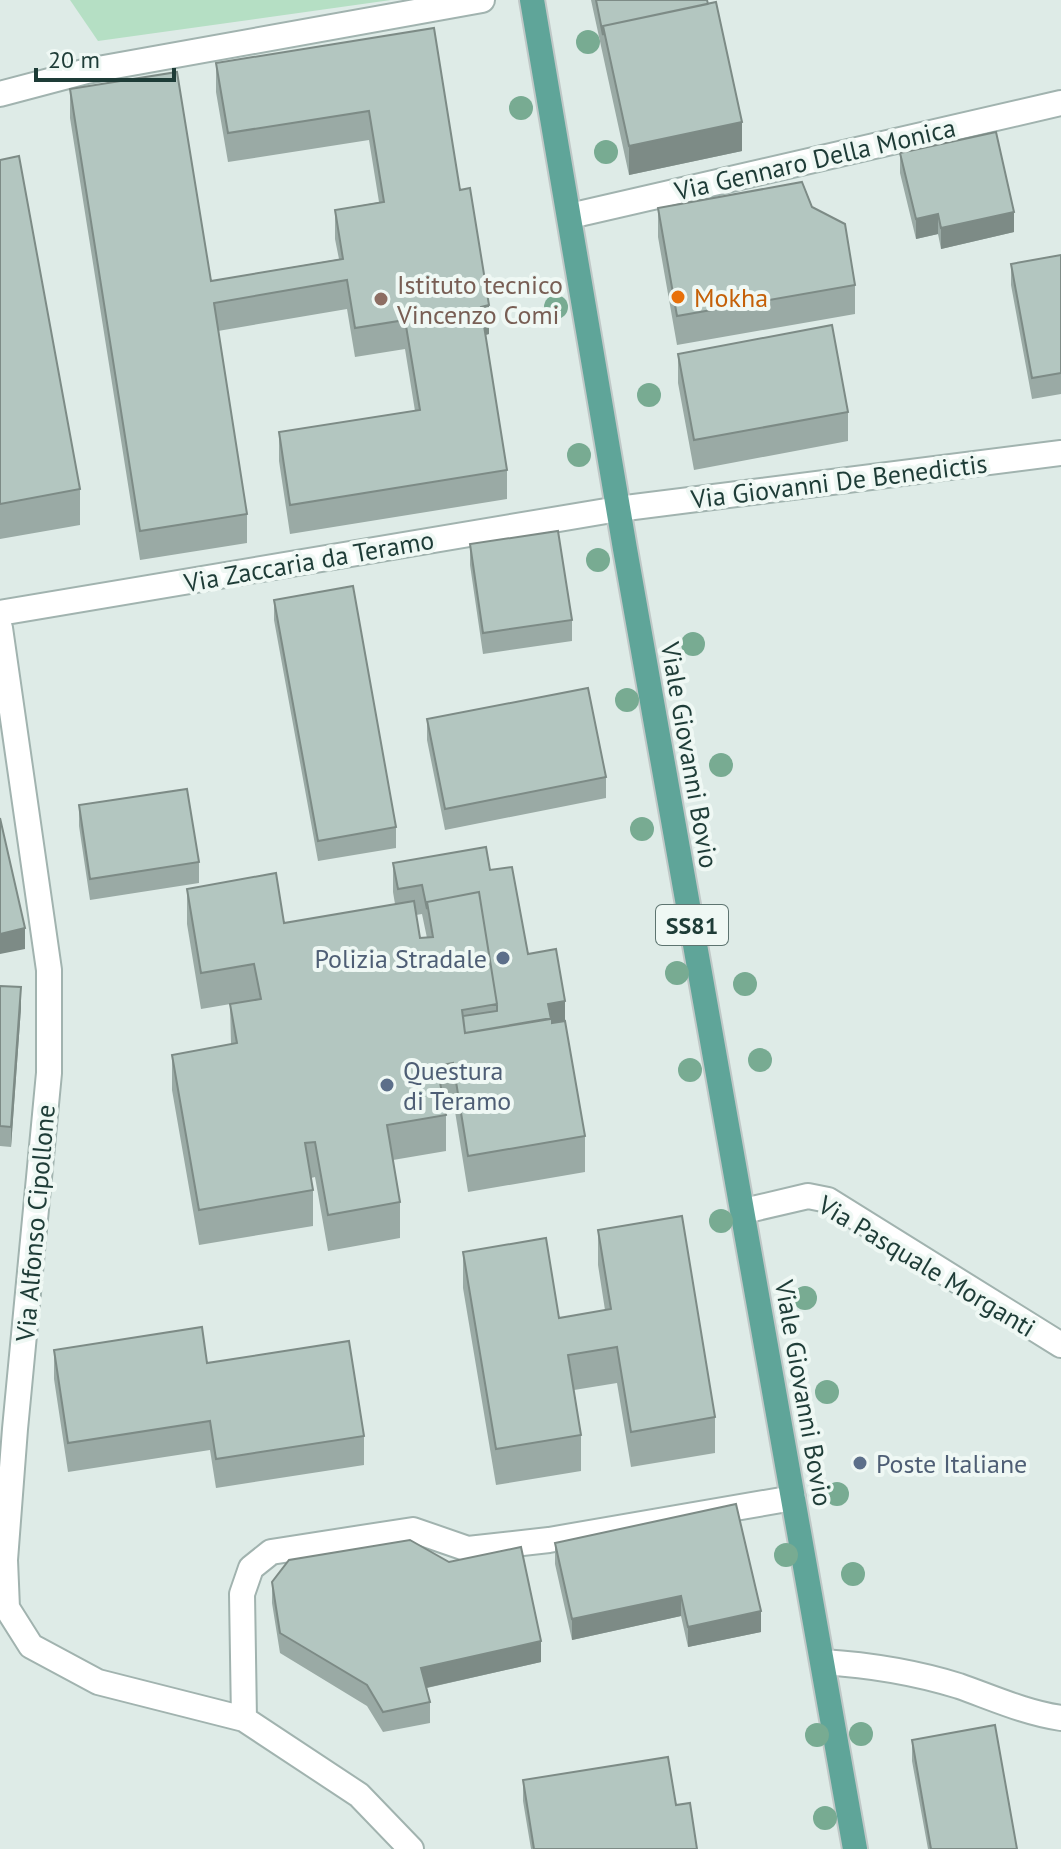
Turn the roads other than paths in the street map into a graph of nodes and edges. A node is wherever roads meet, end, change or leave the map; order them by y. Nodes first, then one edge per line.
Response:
1 (482, 0) edge
2 (532, 0) edge
3 (0, 94) edge
4 (1061, 103) edge
5 (570, 216) junction
6 (1061, 453) edge
7 (618, 509) junction
8 (0, 613) edge
9 (0, 628) edge
10 (744, 1211) junction
11 (1061, 1345) edge
12 (793, 1498) junction
13 (823, 1662) junction
14 (1061, 1718) edge
15 (244, 1719) junction
16 (411, 1849) edge
17 (855, 1849) edge

1 - 3 street
2 - 5 main road, Viale Giovanni Bovio / SS81
4 - 5 street, Via Gennaro Della Monica
5 - 7 main road, Viale Giovanni Bovio / SS81
6 - 7 street, Via Giovanni De Benedictis
7 - 8 street, Via Zaccaria da Teramo
7 - 10 main road, Viale Giovanni Bovio / SS81
9 - 15 street, Via Alfonso Cipollone
10 - 11 street, Via Pasquale Morganti
10 - 12 main road, Viale Giovanni Bovio / SS81
12 - 13 main road, Viale Giovanni Bovio / SS81
12 - 15 street
13 - 14 street
13 - 17 main road, Viale Giovanni Bovio / SS81
15 - 16 street, Via Alfonso Cipollone

